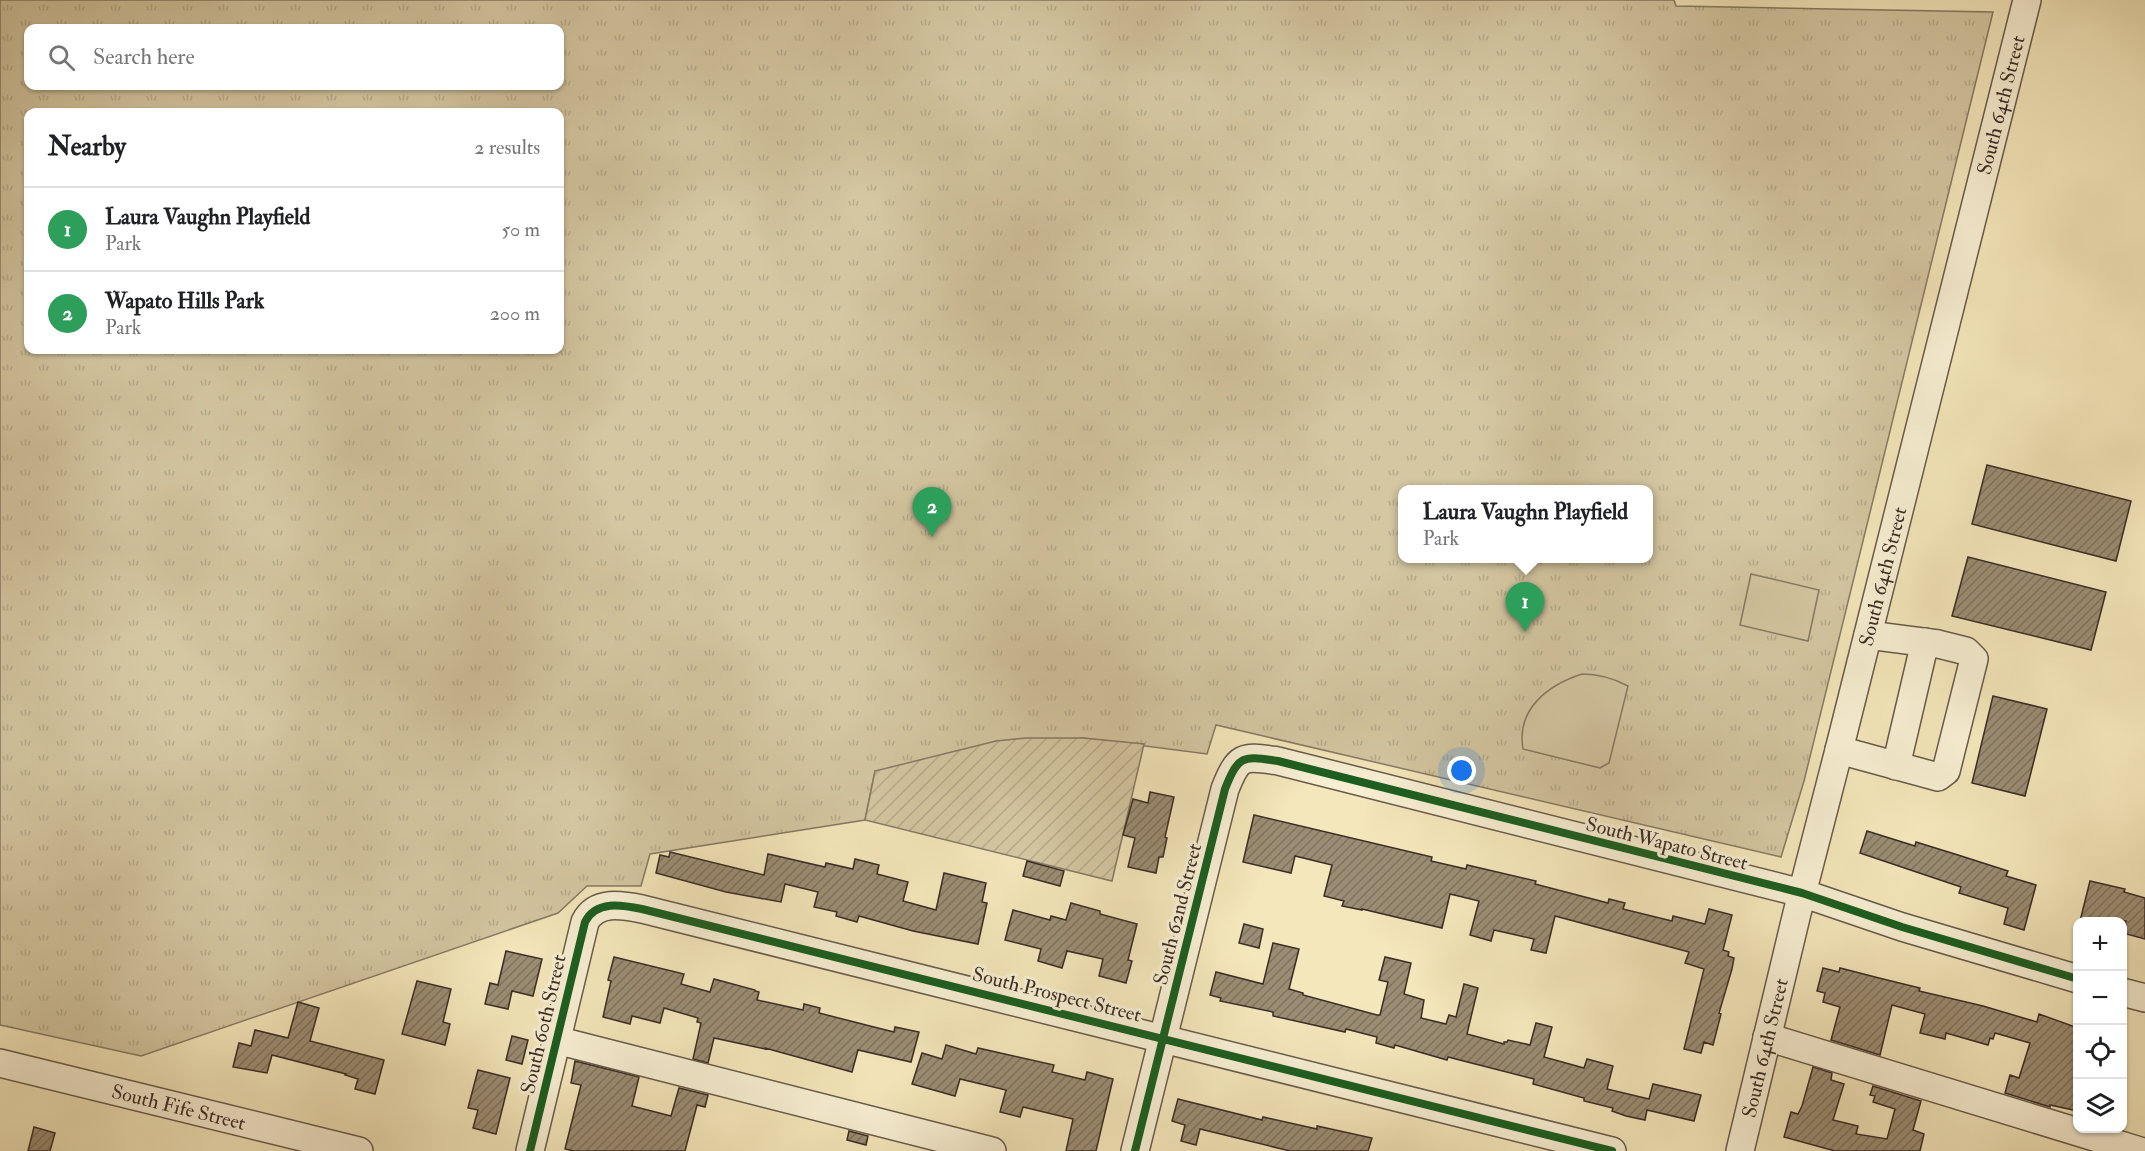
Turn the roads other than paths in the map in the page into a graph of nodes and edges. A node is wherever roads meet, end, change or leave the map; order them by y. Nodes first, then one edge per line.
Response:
1 (2027, 0) edge
2 (1868, 635) junction
3 (1925, 642) junction
4 (1839, 750) junction
5 (1243, 759) joint
6 (1896, 766) junction
7 (1802, 893) junction
8 (597, 909) joint
9 (2073, 978) edge
10 (2127, 993) edge
11 (2145, 998) edge
12 (1767, 1037) junction
13 (1164, 1038) junction
14 (556, 1040) junction
15 (0, 1063) edge
16 (359, 1151) edge
17 (530, 1151) edge
18 (992, 1151) edge
19 (1135, 1151) edge
20 (1612, 1151) edge
21 (1740, 1151) edge
22 (2140, 1151) edge

1 - 2 street, South 64th Street
2 - 3 street
2 - 4 street, South 64th Street
3 - 6 street
3 - 6 street
4 - 6 street
4 - 7 street, South 64th Street
5 - 7 street, South Wapato Street
5 - 13 street, South 62nd Street
7 - 9 street, South Wapato Street
7 - 12 street, South 64th Street
8 - 13 street, South Prospect Street
8 - 14 street, South 60th Street
10 - 11 street
12 - 21 street, South 64th Street
12 - 22 street
13 - 19 street, South 62nd Street
13 - 20 street, South Prospect Street
14 - 17 street, South 60th Street
14 - 18 street
15 - 16 street, South Fife Street

